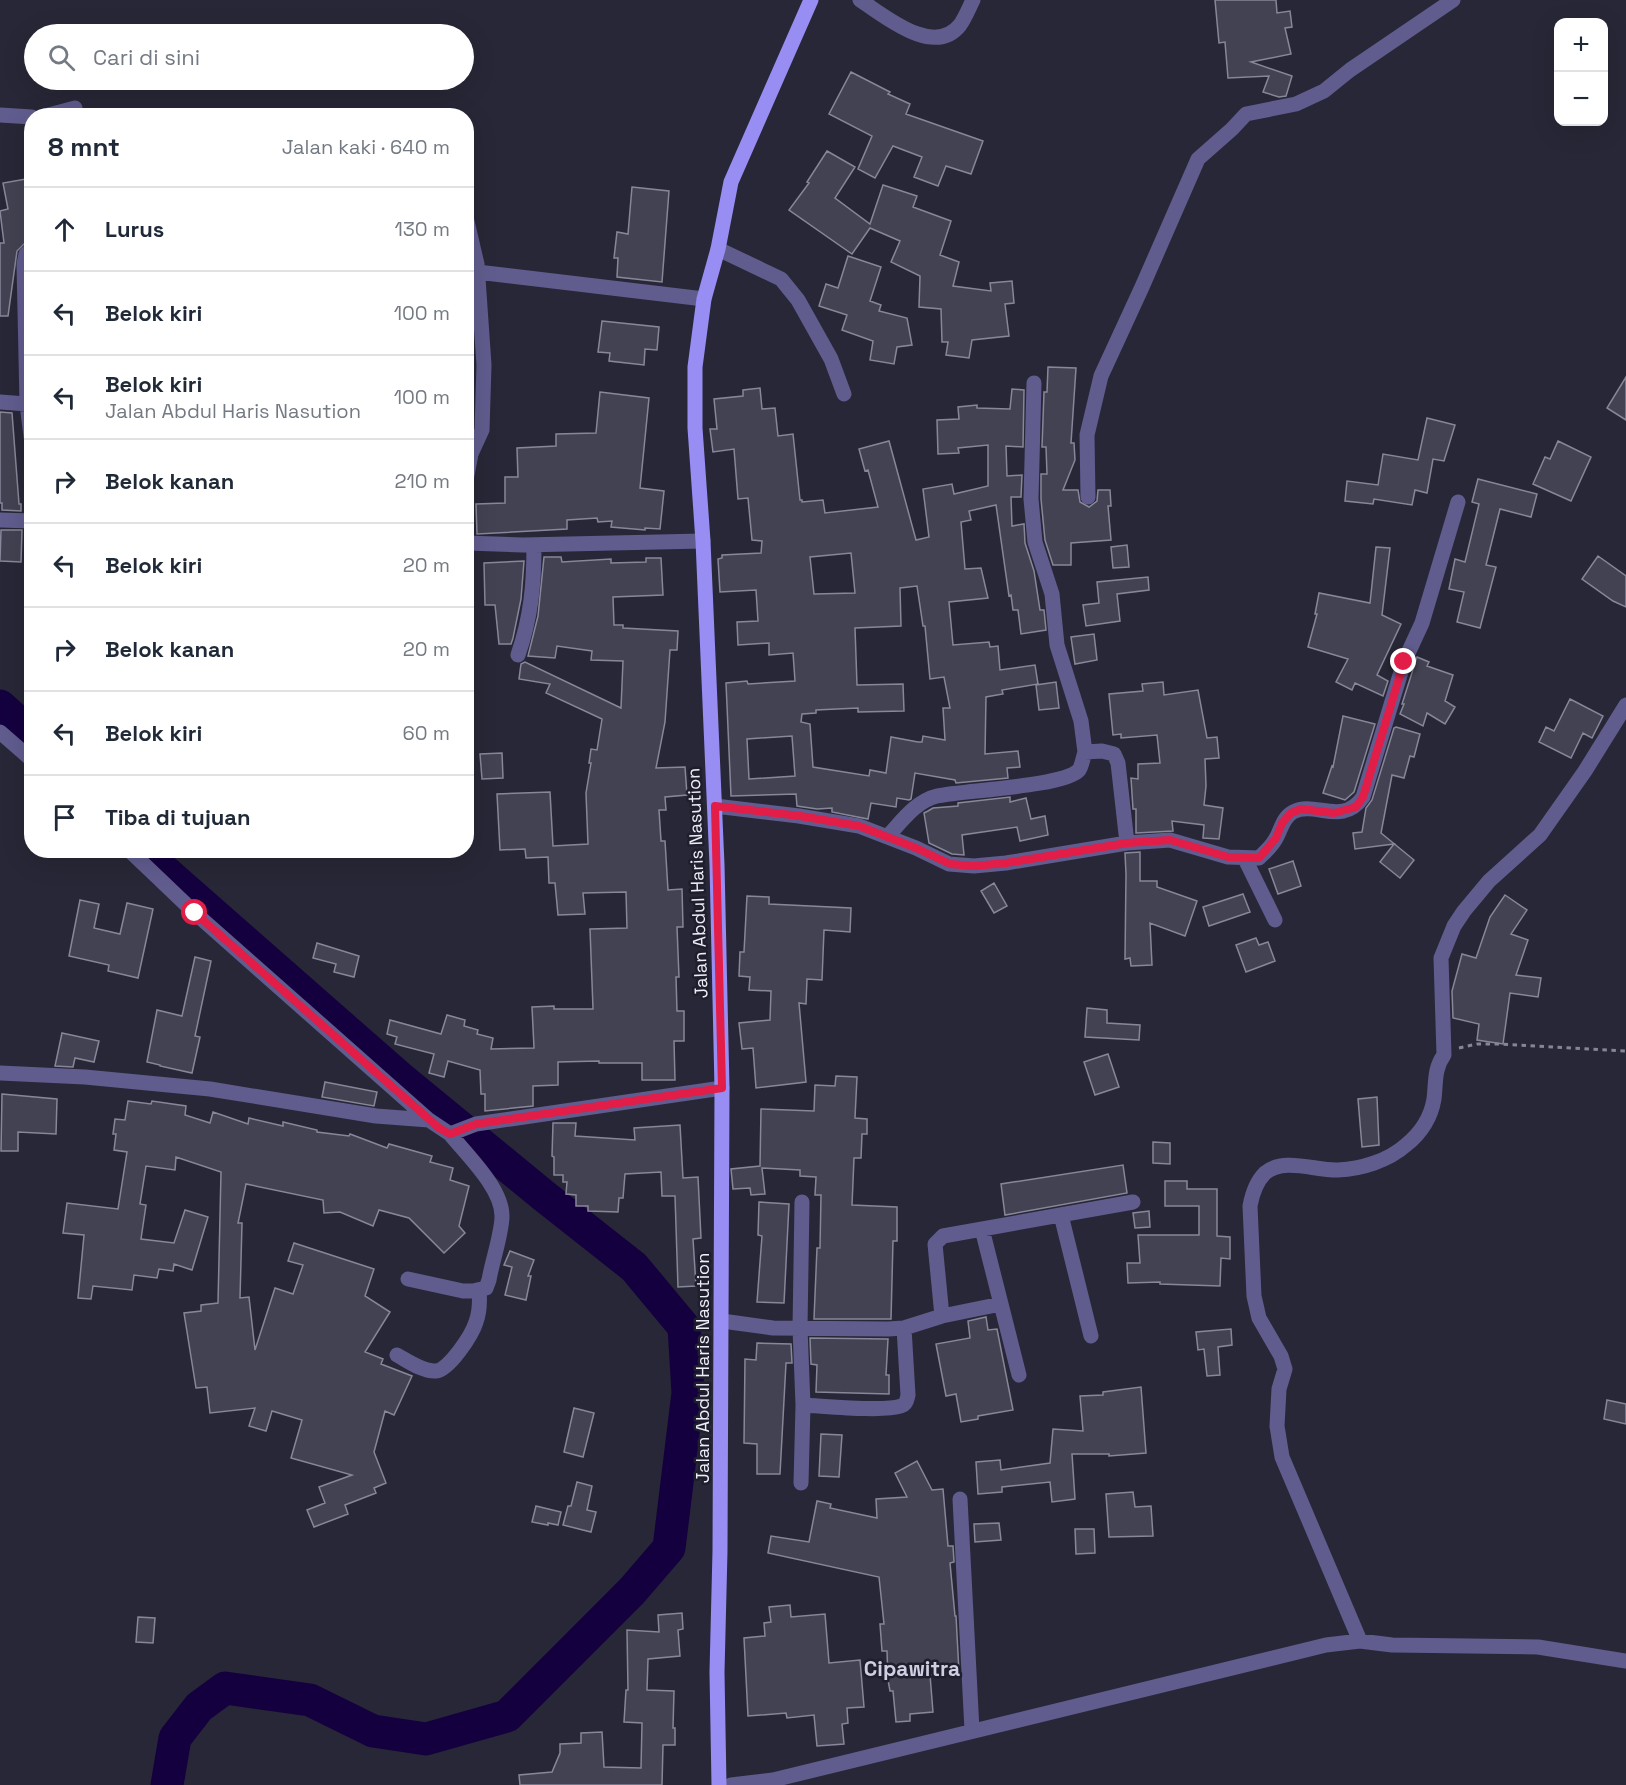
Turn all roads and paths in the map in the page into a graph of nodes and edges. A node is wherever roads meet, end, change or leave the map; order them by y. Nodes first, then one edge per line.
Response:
1 (811, 0) edge
2 (860, 0) edge
3 (973, 0) edge
4 (1453, 0) edge
5 (0, 115) edge
6 (24, 116) edge
7 (474, 246) edge
8 (717, 249) junction
9 (474, 262) edge
10 (474, 272) edge
11 (474, 288) edge
12 (704, 299) junction
13 (1034, 383) dead end
14 (844, 394) dead end
15 (0, 402) edge
16 (24, 404) edge
17 (474, 447) edge
18 (1088, 497) dead end
19 (1458, 502) dead end
20 (0, 520) edge
21 (24, 521) edge
22 (702, 541) junction
23 (474, 543) edge
24 (534, 545) junction
25 (518, 655) dead end
26 (1626, 705) edge
27 (0, 732) edge
28 (1085, 752) junction
29 (24, 753) edge
30 (715, 806) junction
31 (887, 837) junction
32 (1127, 843) junction
33 (137, 858) edge
34 (1245, 859) junction
35 (1275, 920) dead end
36 (1626, 1052) edge
37 (1444, 1054) junction
38 (0, 1073) edge
39 (722, 1088) junction
40 (429, 1120) junction
41 (454, 1133) junction
42 (802, 1202) dead end
43 (1133, 1202) dead end
44 (1060, 1215) junction
45 (982, 1230) junction
46 (408, 1279) dead end
47 (479, 1290) junction
48 (1001, 1304) junction
49 (942, 1316) junction
50 (722, 1321) junction
51 (800, 1328) junction
52 (904, 1328) junction
53 (1091, 1336) dead end
54 (397, 1355) dead end
55 (1019, 1375) dead end
56 (803, 1405) junction
57 (801, 1483) dead end
58 (960, 1499) dead end
59 (1360, 1641) junction
60 (1626, 1661) edge
61 (972, 1730) junction
62 (719, 1785) edge
63 (731, 1785) edge

1 - 8 main road, Jalan Abdul Haris Nasution
2 - 3 street
4 - 18 street
5 - 6 street
7 - 9 street
8 - 12 main road, Jalan Abdul Haris Nasution
8 - 14 street
10 - 12 street
11 - 17 street
12 - 22 main road, Jalan Abdul Haris Nasution
13 - 28 street
15 - 16 street
19 - 34 street
20 - 21 street
22 - 24 street
22 - 30 main road, Jalan Abdul Haris Nasution
23 - 24 street
24 - 25 street
26 - 37 street
27 - 29 street
28 - 31 street
28 - 32 street
30 - 31 street
30 - 39 main road, Jalan Abdul Haris Nasution
31 - 32 street
32 - 34 street
33 - 40 street
34 - 35 street
36 - 37 path
37 - 59 street
38 - 40 street
39 - 41 street
39 - 50 main road, Jalan Abdul Haris Nasution
40 - 41 street
41 - 47 street
42 - 51 street
43 - 44 street
44 - 45 street
44 - 53 street
45 - 48 street
45 - 49 street
46 - 47 street
47 - 54 street
48 - 49 street
48 - 55 street
49 - 52 street
50 - 51 street
50 - 62 main road, Jalan Abdul Haris Nasution
51 - 52 street
51 - 56 street
52 - 56 street
56 - 57 street
58 - 61 street
59 - 60 street
59 - 61 street
61 - 63 street

